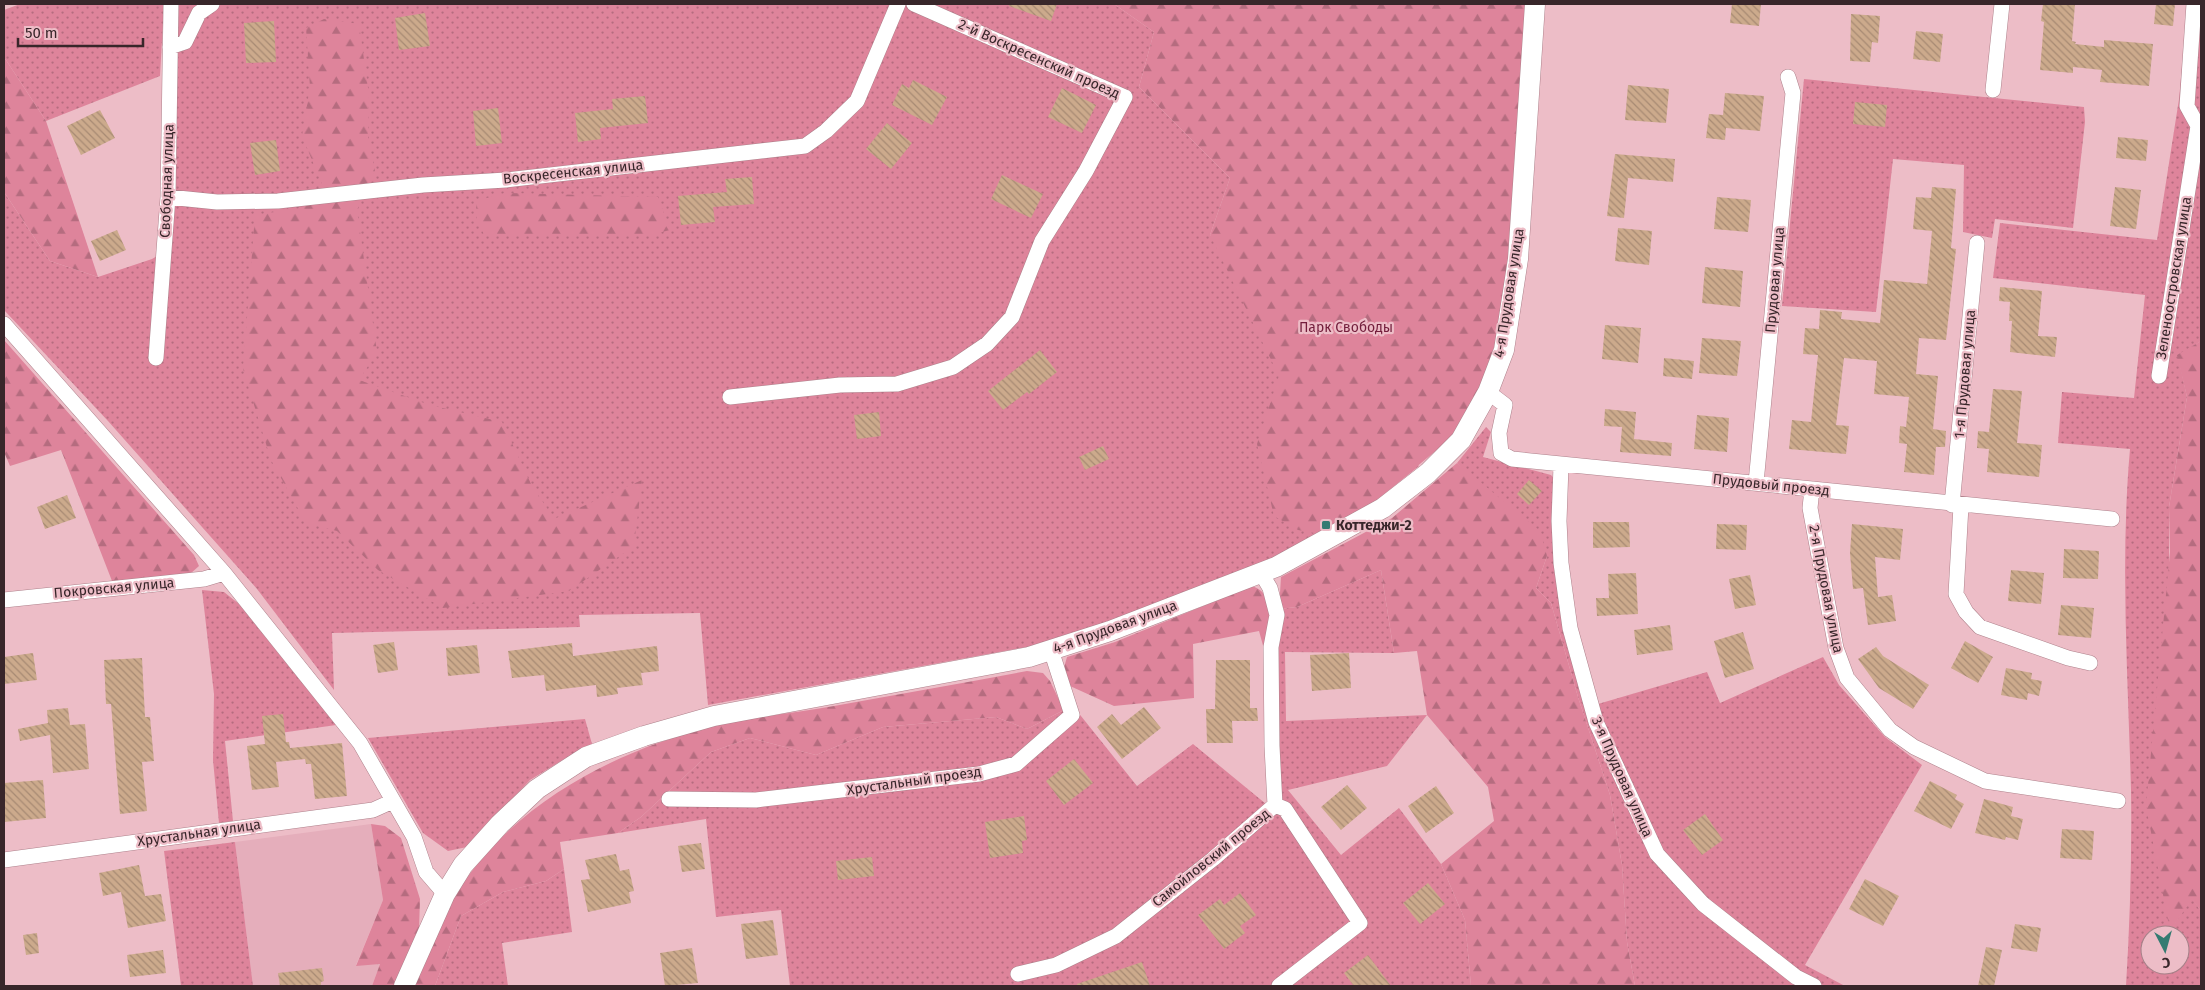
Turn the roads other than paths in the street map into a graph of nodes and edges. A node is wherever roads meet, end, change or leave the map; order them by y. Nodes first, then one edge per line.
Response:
1 (171, 4) edge
2 (212, 4) edge
3 (898, 4) edge
4 (914, 4) edge
5 (1535, 4) edge
6 (2002, 4) edge
7 (2194, 4) edge
8 (170, 47) junction
9 (1788, 77) dead end
10 (1993, 90) dead end
11 (168, 197) junction
12 (1976, 243) dead end
13 (4, 324) edge
14 (156, 358) dead end
15 (2159, 376) dead end
16 (1488, 392) junction
17 (730, 398) dead end
18 (1562, 466) junction
19 (1756, 483) junction
20 (1812, 489) junction
21 (1957, 505) junction
22 (2112, 519) dead end
23 (224, 572) junction
24 (1261, 573) junction
25 (4, 600) edge
26 (1051, 650) junction
27 (2090, 664) dead end
28 (670, 799) dead end
29 (2118, 800) dead end
30 (393, 801) junction
31 (1275, 806) junction
32 (4, 860) edge
33 (445, 894) junction
34 (1018, 974) dead end
35 (404, 986) edge
36 (1279, 986) edge
37 (1814, 986) edge

1 - 8 street, Свободная улица
2 - 8 street
3 - 11 street, Воскресенская улица
4 - 17 street, 2-й Воскресенский проезд
5 - 16 main road, 4-я Прудовая улица
6 - 10 street
7 - 15 street, Зеленоостровская улица
8 - 11 street, Свободная улица
9 - 19 street, Прудовая улица
11 - 14 street, Свободная улица
12 - 21 street, 1-я Прудовая улица
13 - 23 street
16 - 18 street, Прудовый проезд
16 - 24 main road, 4-я Прудовая улица
18 - 19 street, Прудовый проезд
18 - 37 street, 3-я Прудовая улица
19 - 20 street, Прудовый проезд
20 - 21 street, Прудовый проезд
20 - 29 street, 2-я Прудовая улица
21 - 22 street, Прудовый проезд
21 - 27 street, 1-я Прудовая улица
23 - 25 street, Покровская улица
23 - 30 street
24 - 26 main road, 4-я Прудовая улица
24 - 31 street, Самойловский проезд
26 - 28 street, Хрустальный проезд
26 - 33 main road, 4-я Прудовая улица
30 - 32 street, Хрустальная улица
30 - 33 street
31 - 34 street, Самойловский проезд
31 - 36 street
33 - 35 main road, 4-я Прудовая улица

